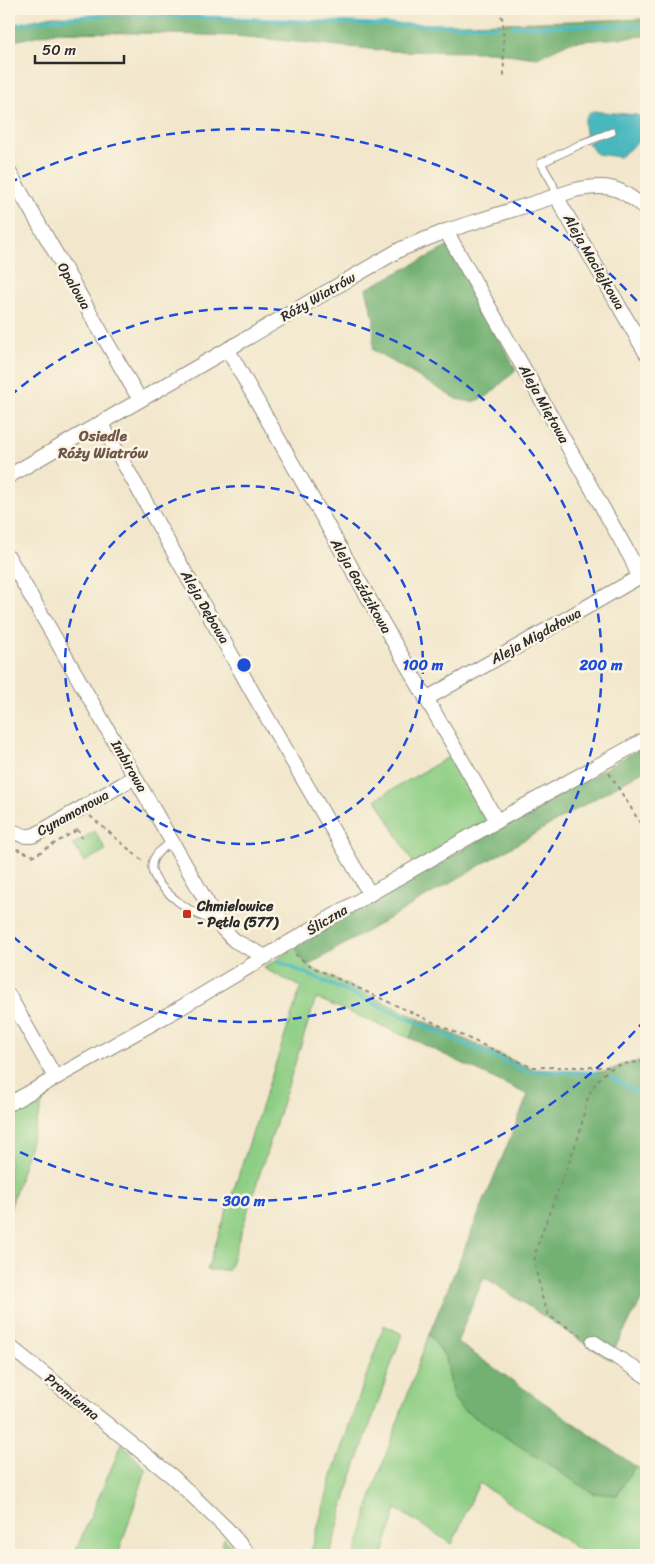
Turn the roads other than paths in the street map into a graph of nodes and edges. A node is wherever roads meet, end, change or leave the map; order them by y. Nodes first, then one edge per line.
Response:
1 (612, 132) dead end
2 (9, 172) edge
3 (558, 197) junction
4 (646, 209) edge
5 (446, 231) junction
6 (228, 350) junction
7 (646, 353) edge
8 (140, 400) junction
9 (100, 423) junction
10 (11, 470) edge
11 (9, 558) edge
12 (642, 575) edge
13 (426, 699) junction
14 (646, 739) edge
15 (135, 778) junction
16 (497, 821) junction
17 (9, 829) edge
18 (172, 842) junction
19 (370, 894) junction
20 (218, 922) junction
21 (266, 958) junction
22 (9, 996) edge
23 (55, 1077) junction
24 (9, 1104) edge
25 (593, 1342) road end
26 (9, 1346) edge
27 (646, 1376) edge
28 (249, 1555) edge

1 - 3 lane
2 - 8 street, Opalowa
3 - 4 street, Róży Wiatrów
3 - 5 street, Róży Wiatrów
3 - 7 street, Aleja Maciejkowa
5 - 6 street, Róży Wiatrów
5 - 12 street, Aleja Miętowa
6 - 8 street, Róży Wiatrów
6 - 13 street, Aleja Goździkowa
8 - 9 street, Róży Wiatrów
9 - 10 street, Róży Wiatrów
9 - 19 street, Aleja Dębowa
11 - 15 street, Imbirowa
12 - 13 street, Aleja Migdałowa
13 - 16 street, Aleja Goździkowa
14 - 16 street, Śliczna
15 - 17 street, Cynamonowa
15 - 18 street, Imbirowa
16 - 19 street, Śliczna
18 - 20 street, Imbirowa
18 - 20 lane
19 - 21 street, Śliczna
20 - 21 street, Imbirowa
21 - 23 street, Śliczna
22 - 23 street
23 - 24 street, Śliczna
25 - 27 street
26 - 28 street, Promienna

